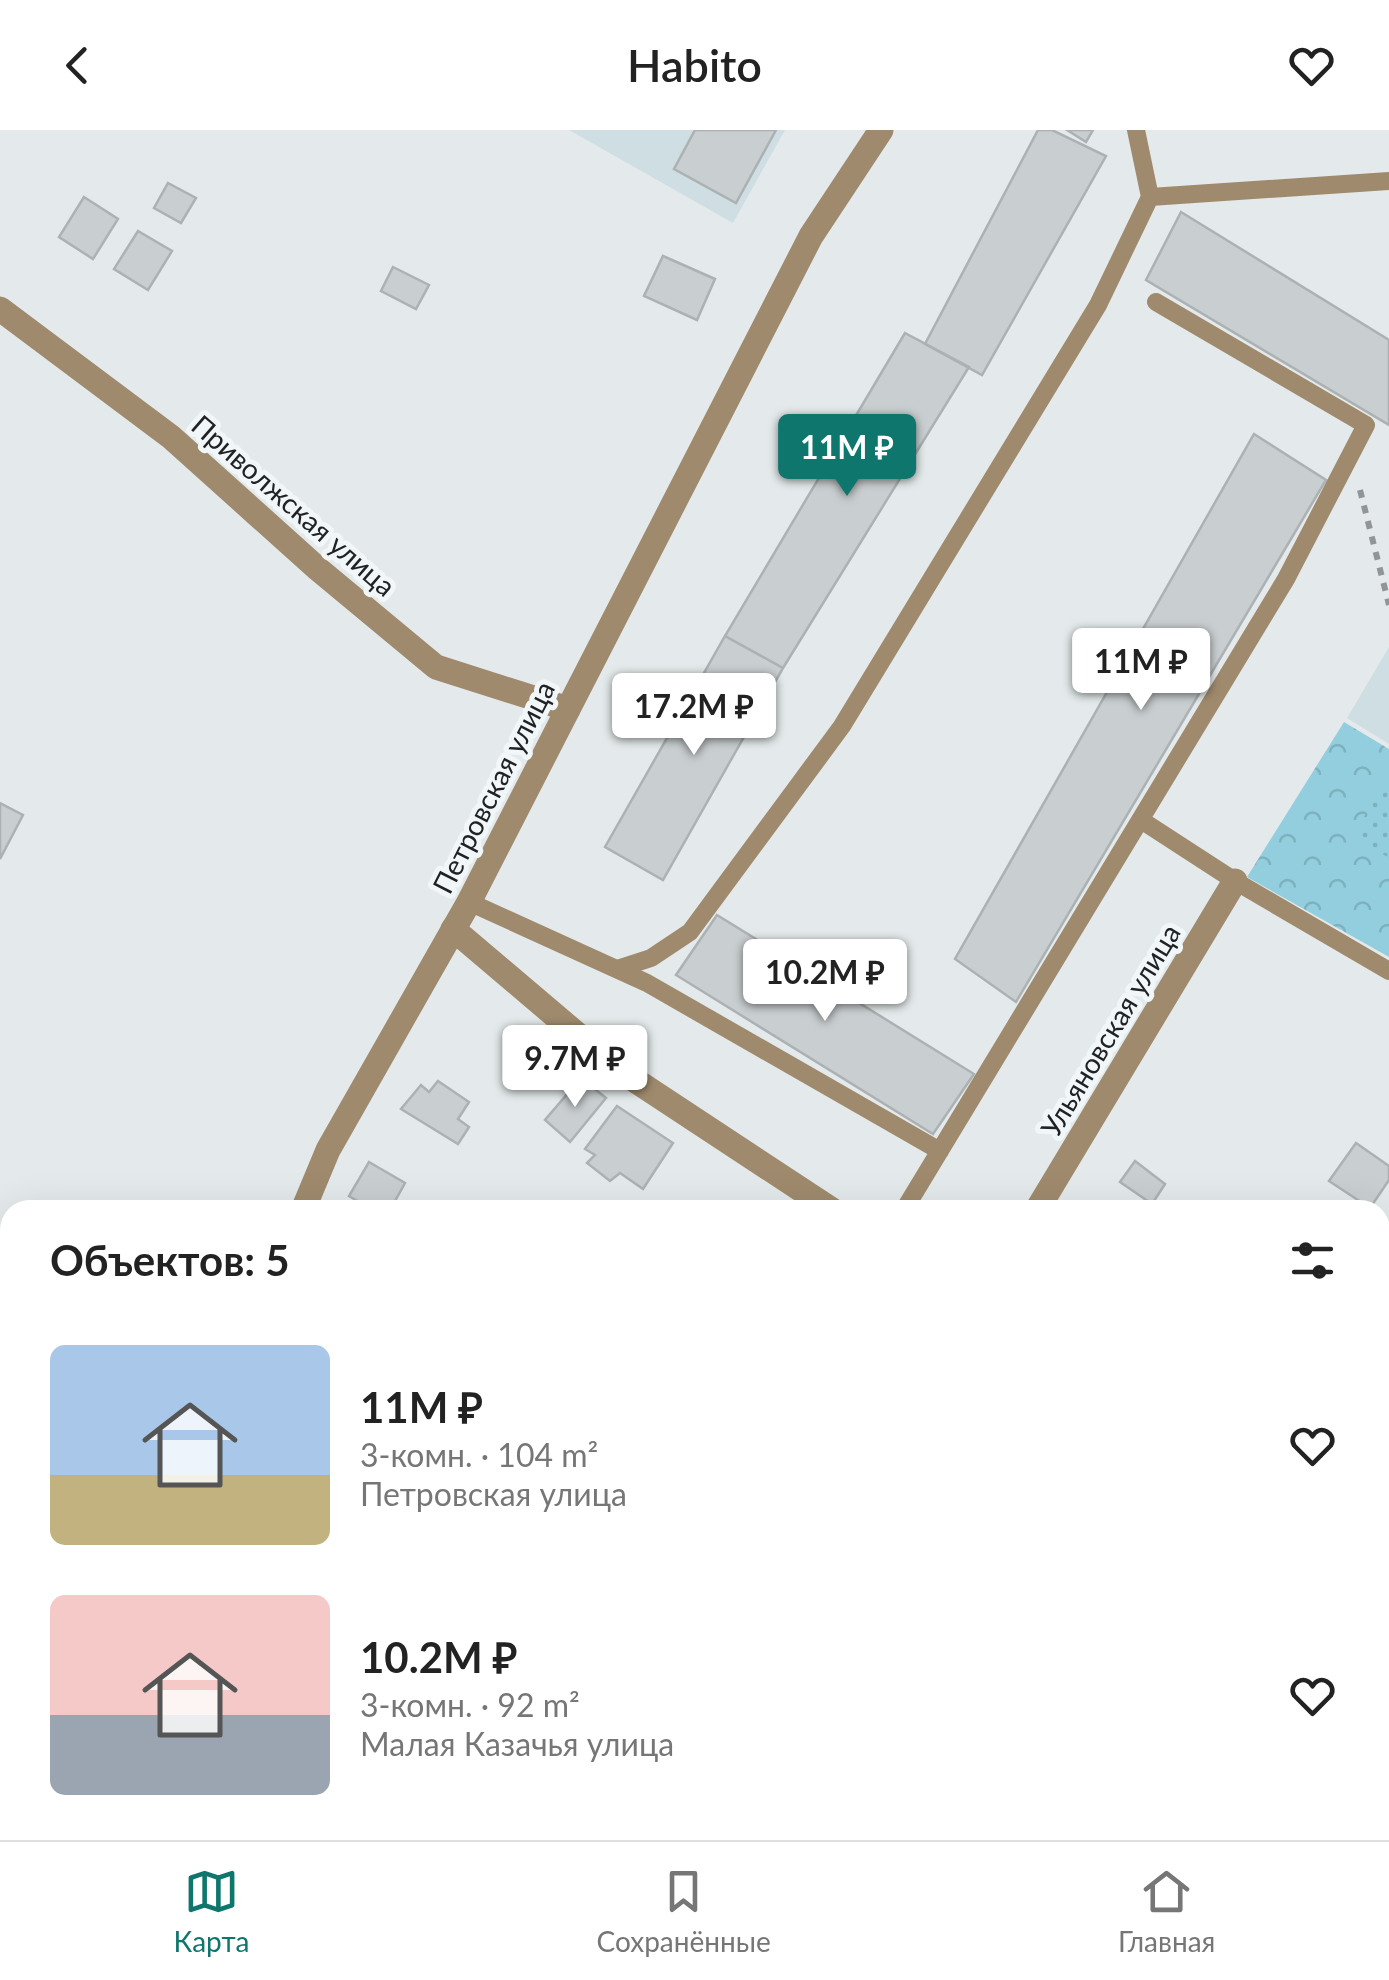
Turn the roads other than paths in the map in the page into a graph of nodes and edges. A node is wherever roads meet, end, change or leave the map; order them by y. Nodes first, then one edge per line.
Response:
1 (881, 130) edge
2 (1136, 130) edge
3 (1389, 181) edge
4 (1150, 197) junction
5 (1156, 302) dead end
6 (0, 309) edge
7 (568, 709) junction
8 (1140, 820) junction
9 (1235, 882) junction
10 (468, 902) junction
11 (453, 928) junction
12 (617, 969) junction
13 (1389, 971) edge
14 (940, 1151) junction
15 (307, 1200) edge
16 (817, 1200) edge
17 (910, 1200) edge
18 (1043, 1200) edge

1 - 7 street, Петровская улица
2 - 4 lane
3 - 4 lane
4 - 12 lane
5 - 8 lane
6 - 7 street, Приволжская улица
7 - 10 street, Петровская улица
8 - 9 lane
8 - 14 lane
9 - 13 lane
9 - 18 street, Ульяновская улица
10 - 11 street, Петровская улица
10 - 12 lane
11 - 15 street, Петровская улица
11 - 16 street
12 - 14 lane
14 - 17 lane

